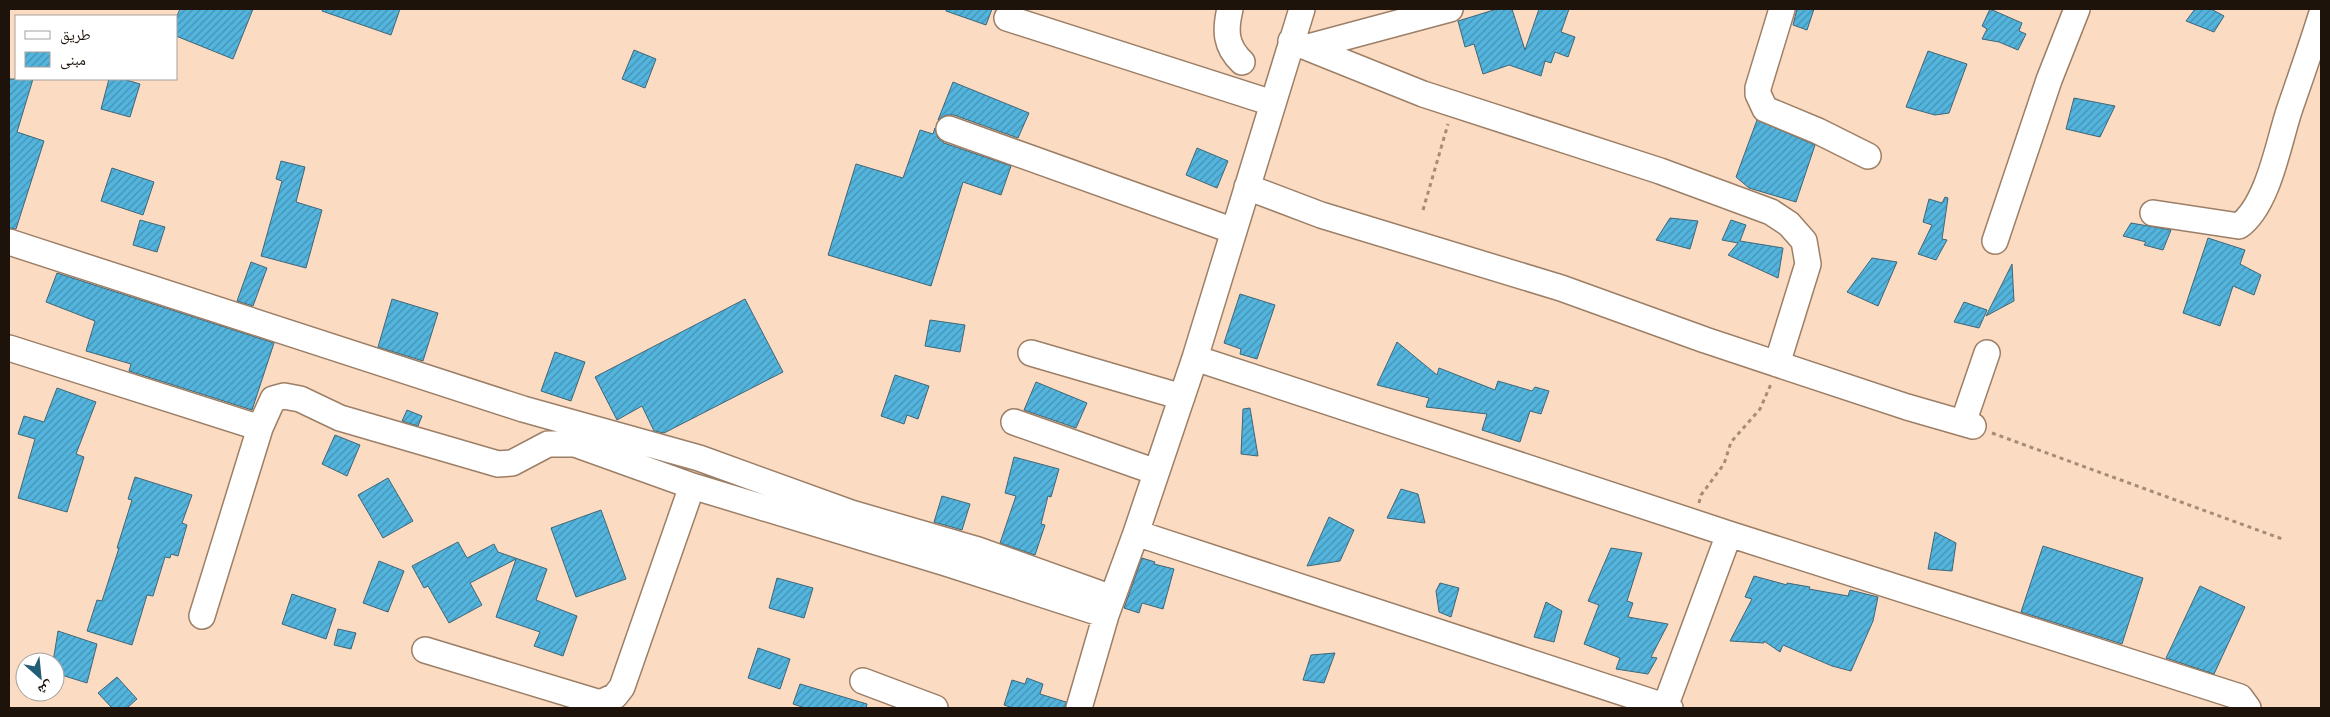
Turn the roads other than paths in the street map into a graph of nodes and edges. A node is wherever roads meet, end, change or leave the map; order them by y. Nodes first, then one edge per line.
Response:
1 (1230, 9) edge
2 (1302, 9) edge
3 (1450, 9) edge
4 (1782, 9) edge
5 (2077, 9) edge
6 (2321, 16) edge
7 (1006, 18) dead end
8 (1299, 44) junction
9 (1242, 62) dead end
10 (1272, 103) junction
11 (949, 129) dead end
12 (1868, 156) dead end
13 (1247, 187) junction
14 (2154, 213) dead end
15 (1234, 230) junction
16 (1995, 241) dead end
17 (9, 242) edge
18 (9, 348) edge
19 (1031, 353) dead end
20 (1987, 353) dead end
21 (1195, 358) junction
22 (1777, 364) junction
23 (1182, 397) junction
24 (1014, 422) dead end
25 (260, 428) junction
26 (1156, 472) junction
27 (692, 486) junction
28 (1136, 533) junction
29 (1729, 534) junction
30 (1109, 607) junction
31 (202, 616) dead end
32 (425, 650) dead end
33 (864, 681) dead end
34 (935, 708) edge
35 (1081, 708) edge
36 (1668, 708) edge
37 (2248, 708) edge

1 - 9 street
2 - 8 street
3 - 8 street
4 - 12 street
5 - 16 street
6 - 14 street
7 - 10 street
8 - 10 street
8 - 22 street
10 - 13 street
11 - 15 street
13 - 15 street
13 - 22 street
15 - 21 street
17 - 30 street
18 - 25 street
19 - 23 street
20 - 22 street
21 - 23 street
21 - 29 street
23 - 26 street
24 - 26 street
25 - 27 street
25 - 31 street
26 - 28 street
27 - 30 street
27 - 32 street
28 - 30 street
28 - 36 street
29 - 36 street
29 - 37 street
30 - 35 street
33 - 34 street

